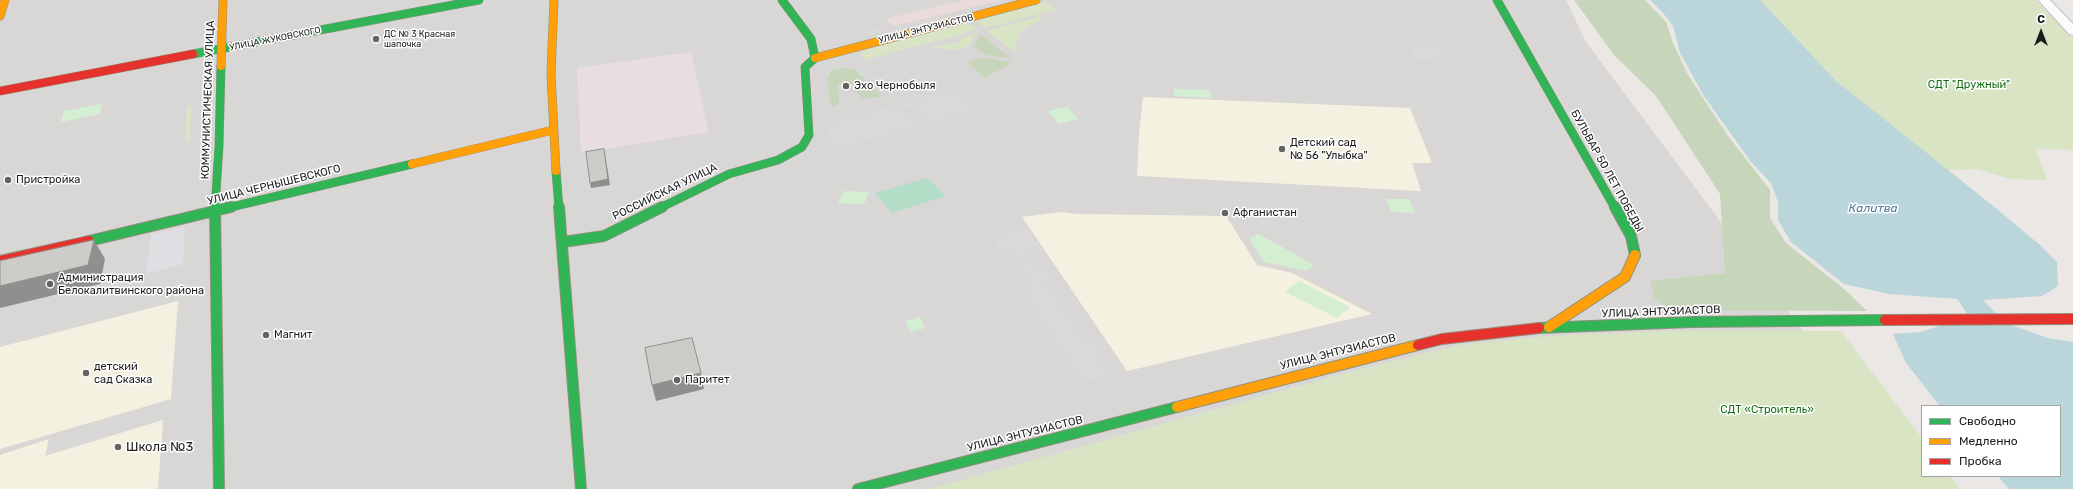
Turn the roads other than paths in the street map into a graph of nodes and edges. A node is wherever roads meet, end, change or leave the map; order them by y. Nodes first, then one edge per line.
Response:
1 (5, 0) edge
2 (224, 0) edge
3 (479, 0) edge
4 (554, 0) edge
5 (782, 0) edge
6 (1036, 0) edge
7 (1497, 0) edge
8 (2044, 0) edge
9 (0, 16) edge
10 (2073, 31) edge
11 (223, 50) junction
12 (815, 58) junction
13 (0, 91) edge
14 (553, 130) junction
15 (215, 212) junction
16 (563, 242) junction
17 (0, 261) edge
18 (2073, 319) edge
19 (1549, 327) junction
20 (219, 489) edge
21 (581, 489) edge
22 (858, 489) edge

1 - 9 street
2 - 11 street, КОММУНИСТИЧЕСКАЯ УЛИЦА
3 - 11 street, УЛИЦА ЖУКОВСКОГО
4 - 14 street
5 - 12 street
6 - 12 street, УЛИЦА ЭНТУЗИАСТОВ
7 - 19 street, БУЛЬВАР 50 ЛЕТ ПОБЕДЫ
8 - 10 street
11 - 13 street, УЛИЦА ЖУКОВСКОГО
11 - 15 street, КОММУНИСТИЧЕСКАЯ УЛИЦА
12 - 16 street, РОССИЙСКАЯ УЛИЦА
14 - 15 street, УЛИЦА ЧЕРНЫШЕВСКОГО
14 - 16 street
15 - 17 street, УЛИЦА ЧЕРНЫШЕВСКОГО
15 - 20 street, КОММУНИСТИЧЕСКАЯ УЛИЦА
16 - 21 street
18 - 19 street, УЛИЦА ЭНТУЗИАСТОВ
19 - 22 street, УЛИЦА ЭНТУЗИАСТОВ

